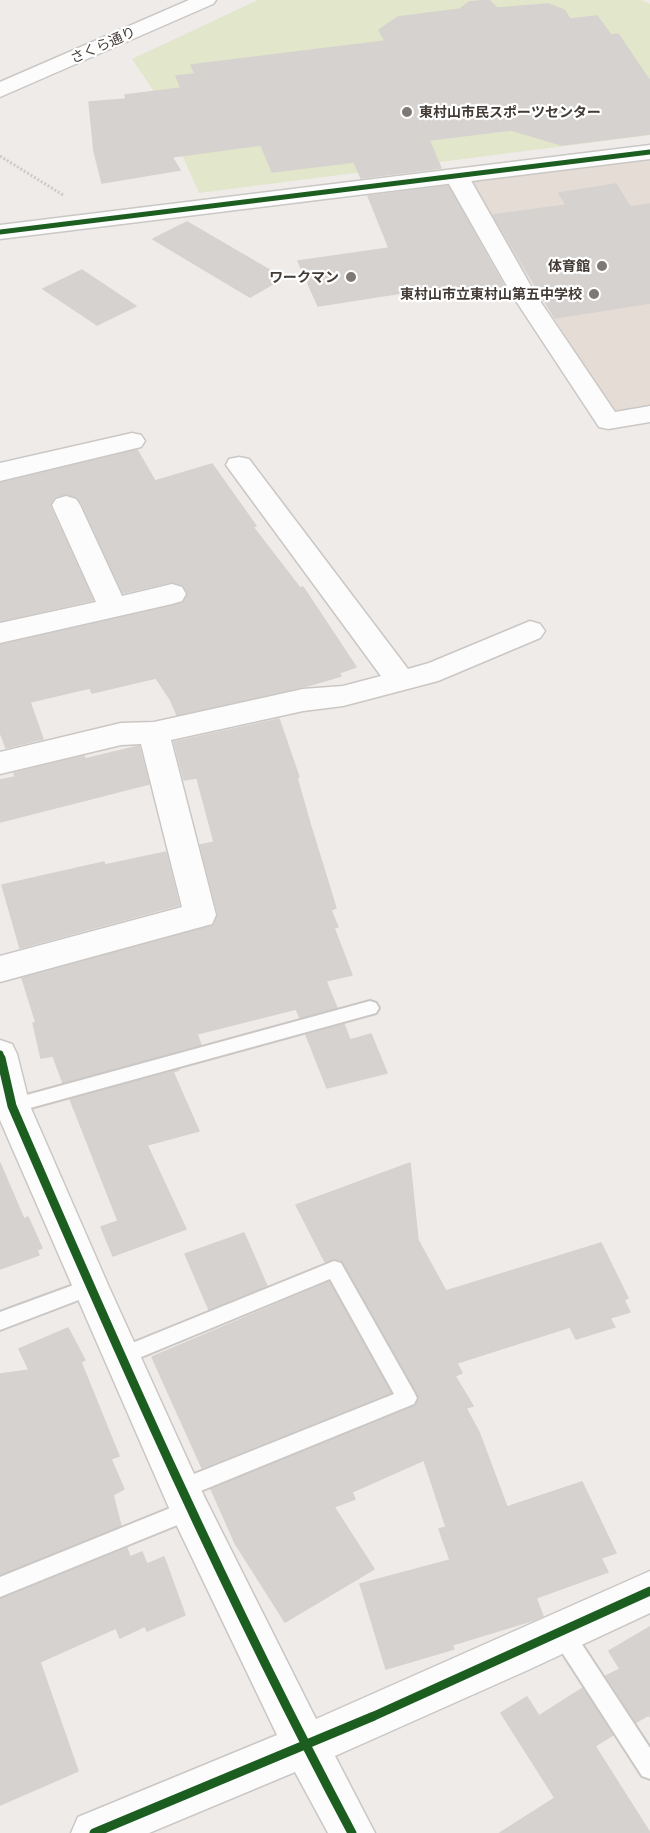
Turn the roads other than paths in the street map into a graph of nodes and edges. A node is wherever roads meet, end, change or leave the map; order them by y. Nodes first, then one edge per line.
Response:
1 (206, 0) edge
2 (0, 90) edge
3 (650, 152) edge
4 (457, 177) junction
5 (0, 232) edge
6 (650, 414) edge
7 (132, 441) dead end
8 (239, 465) dead end
9 (0, 471) edge
10 (66, 505) dead end
11 (172, 594) dead end
12 (113, 608) junction
13 (530, 631) dead end
14 (0, 633) edge
15 (401, 681) junction
16 (154, 733) junction
17 (0, 763) edge
18 (0, 969) edge
19 (370, 1008) dead end
20 (0, 1054) edge
21 (10, 1117) edge
22 (90, 1287) junction
23 (0, 1321) edge
24 (122, 1356) junction
25 (185, 1500) junction
26 (0, 1587) edge
27 (650, 1591) edge
28 (562, 1633) junction
29 (306, 1747) junction
30 (650, 1768) edge
31 (94, 1833) edge
32 (352, 1833) edge

1 - 2 street, さくら通り
3 - 4 street
4 - 5 street
4 - 6 street
7 - 9 street
8 - 15 street
10 - 12 street
11 - 12 street
12 - 14 street
13 - 15 street
15 - 16 street
16 - 17 street
16 - 18 street
19 - 21 lane
20 - 21 street
21 - 22 street
22 - 23 lane
22 - 24 street
24 - 25 street
24 - 25 lane
25 - 26 lane
25 - 29 street
27 - 28 street
28 - 29 street
28 - 30 lane
29 - 31 street
29 - 32 street

